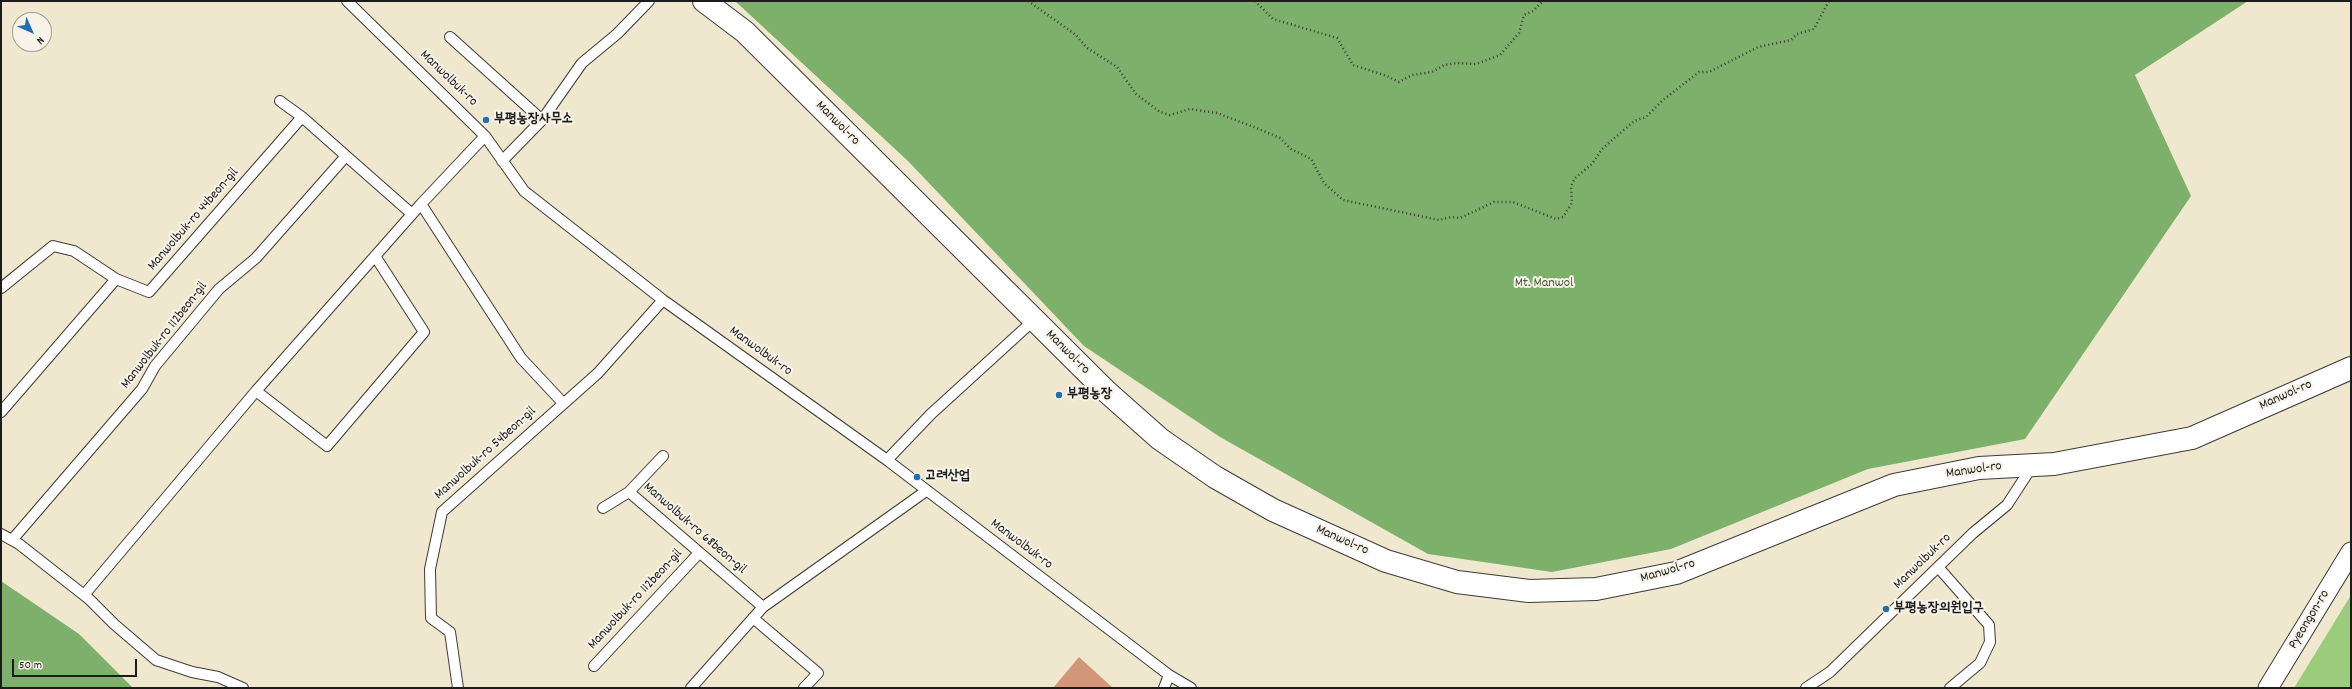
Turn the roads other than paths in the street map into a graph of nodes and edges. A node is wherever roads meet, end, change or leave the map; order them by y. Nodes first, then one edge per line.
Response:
1 (348, 1) edge
2 (648, 1) edge
3 (704, 1) edge
4 (450, 38) dead end
5 (280, 101) dead end
6 (302, 117) junction
7 (542, 120) junction
8 (485, 136) junction
9 (346, 156) junction
10 (502, 161) junction
11 (421, 204) junction
12 (412, 214) junction
13 (375, 256) junction
14 (116, 279) junction
15 (1, 288) edge
16 (663, 300) junction
17 (1034, 320) junction
18 (2351, 368) edge
19 (256, 391) junction
20 (563, 403) junction
21 (1, 412) edge
22 (663, 456) dead end
23 (887, 460) junction
24 (2033, 465) junction
25 (629, 492) junction
26 (926, 492) junction
27 (603, 508) dead end
28 (1, 534) edge
29 (12, 540) junction
30 (2351, 552) edge
31 (699, 553) junction
32 (1938, 567) junction
33 (84, 595) junction
34 (763, 607) junction
35 (753, 618) junction
36 (594, 666) dead end
37 (1169, 675) junction
38 (243, 688) edge
39 (458, 688) edge
40 (691, 688) edge
41 (804, 688) edge
42 (1164, 688) edge
43 (1191, 688) edge
44 (1806, 688) edge
45 (1950, 688) edge
46 (2268, 688) edge

1 - 8 lane, Manwolbuk-ro
2 - 7 lane
3 - 17 street, Manwol-ro
4 - 7 lane
5 - 6 lane
6 - 9 lane
6 - 14 lane, Manwolbuk-ro 44beon-gil
7 - 10 lane
8 - 10 lane, Manwolbuk-ro
8 - 11 lane
9 - 12 lane
9 - 29 lane, Manwolbuk-ro 112beon-gil
10 - 16 lane, Manwolbuk-ro
11 - 12 lane
11 - 20 lane
12 - 13 lane
13 - 19 lane
13 - 19 lane
14 - 15 lane
14 - 21 lane
16 - 20 lane, Manwolbuk-ro 54beon-gil
16 - 23 lane, Manwolbuk-ro
17 - 23 lane, Manwol-ro
17 - 24 street, Manwol-ro
18 - 24 street, Manwol-ro
19 - 33 lane
20 - 39 lane, Manwolbuk-ro 54beon-gil
22 - 25 lane
23 - 26 lane, Manwolbuk-ro
24 - 32 lane, Manwolbuk-ro
25 - 27 lane, Manwolbuk-ro 68beon-gil
25 - 31 lane, Manwolbuk-ro 68beon-gil
26 - 34 lane
26 - 37 lane, Manwolbuk-ro
28 - 29 lane
29 - 33 lane
30 - 46 street, Pyeongon-ro
31 - 34 lane, Manwolbuk-ro 68beon-gil
31 - 36 lane, Manwolbuk-ro 112beon-gil
32 - 44 lane, Manwolbuk-ro
32 - 45 lane
33 - 38 lane
34 - 35 lane
35 - 40 lane
35 - 41 lane
37 - 42 lane
37 - 43 lane, Manwolbuk-ro

